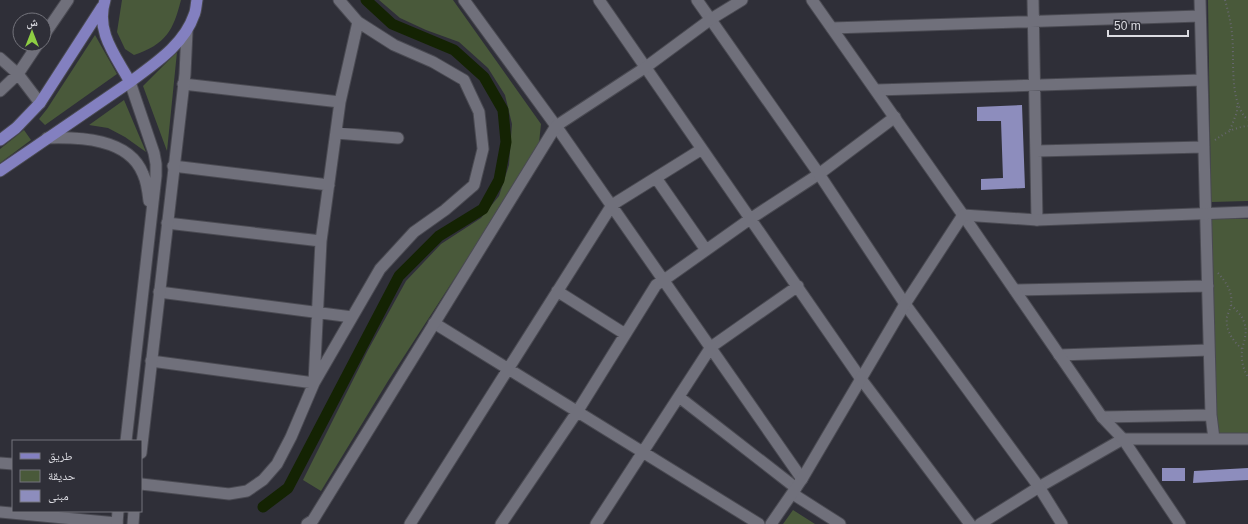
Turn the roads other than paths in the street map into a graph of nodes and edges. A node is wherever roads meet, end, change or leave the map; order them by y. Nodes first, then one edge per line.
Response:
1 (68, 0) edge
2 (197, 0) edge
3 (339, 0) edge
4 (464, 0) edge
5 (599, 0) edge
6 (697, 0) edge
7 (742, 0) edge
8 (812, 0) edge
9 (1033, 0) edge
10 (1200, 0) edge
11 (104, 3) edge
12 (1200, 16) junction
13 (711, 20) junction
14 (1033, 21) junction
15 (358, 22) junction
16 (52, 23) edge
17 (832, 28) junction
18 (186, 31) junction
19 (33, 52) edge
20 (0, 58) edge
21 (646, 67) junction
22 (18, 74) junction
23 (1202, 80) junction
24 (130, 82) junction
25 (183, 84) junction
26 (1034, 85) junction
27 (876, 90) junction
28 (0, 91) edge
29 (340, 102) junction
30 (40, 103) junction
31 (895, 117) junction
32 (556, 126) junction
33 (336, 133) junction
34 (47, 138) junction
35 (398, 138) dead end
36 (0, 140) edge
37 (1204, 147) junction
38 (702, 149) junction
39 (1036, 151) junction
40 (173, 166) junction
41 (0, 171) edge
42 (819, 174) junction
43 (656, 178) junction
44 (330, 184) junction
45 (612, 205) junction
46 (1248, 212) edge
47 (1206, 213) junction
48 (963, 215) junction
49 (151, 218) junction
50 (750, 219) junction
51 (1037, 220) junction
52 (167, 223) junction
53 (321, 241) junction
54 (706, 250) junction
55 (664, 280) junction
56 (798, 286) junction
57 (1208, 286) junction
58 (1015, 290) junction
59 (557, 291) junction
60 (159, 292) junction
61 (905, 304) junction
62 (317, 312) junction
63 (352, 317) junction
64 (434, 323) junction
65 (625, 334) junction
66 (711, 347) junction
67 (1210, 350) junction
68 (1059, 355) junction
69 (151, 361) junction
70 (508, 368) junction
71 (861, 378) junction
72 (314, 384) junction
73 (679, 397) junction
74 (577, 412) junction
75 (1211, 415) junction
76 (1102, 417) junction
77 (1123, 439) junction
78 (1214, 439) junction
79 (1248, 439) edge
80 (126, 440) edge
81 (142, 444) edge
82 (643, 453) junction
83 (0, 463) edge
84 (12, 464) edge
85 (142, 484) edge
86 (797, 487) junction
87 (1039, 487) junction
88 (0, 512) edge
89 (118, 512) edge
90 (134, 512) edge
91 (121, 524) edge
92 (133, 524) edge
93 (307, 524) edge
94 (410, 524) edge
95 (501, 524) edge
96 (596, 524) edge
97 (759, 524) edge
98 (771, 524) edge
99 (840, 524) edge
100 (970, 524) edge
101 (980, 524) edge
102 (1062, 524) edge
103 (1180, 524) edge

1 - 16 street
2 - 18 main road
3 - 15 street
4 - 32 street
5 - 21 street
6 - 13 street
7 - 13 street
8 - 17 street
9 - 14 street
10 - 12 street
11 - 24 main road
11 - 30 main road
12 - 14 street
12 - 23 street
13 - 21 street
13 - 42 street
14 - 17 street
14 - 26 street
15 - 29 street
15 - 63 street
17 - 27 street
18 - 24 main road
18 - 25 street
19 - 22 street
20 - 22 street
21 - 32 street
21 - 38 street
22 - 28 street
22 - 30 street
23 - 26 street
23 - 37 street
24 - 34 main road
24 - 49 street
25 - 29 street
25 - 40 street
26 - 27 street
26 - 39 street
27 - 31 street
29 - 33 street
30 - 36 main road
31 - 42 street
31 - 48 street
32 - 45 street
32 - 64 street
33 - 35 street
33 - 44 street
34 - 41 main road
34 - 49 street
37 - 39 street
37 - 47 street
38 - 43 street
38 - 50 street
39 - 51 street
40 - 44 street
40 - 52 street
42 - 50 street
42 - 61 street
43 - 45 street
43 - 54 street
44 - 53 street
45 - 55 street
45 - 59 street
46 - 47 street
47 - 51 street
47 - 57 street
48 - 51 street
48 - 58 street
48 - 61 street
49 - 80 street
50 - 54 street
50 - 56 street
52 - 53 street
52 - 60 street
53 - 62 street
54 - 55 street
55 - 65 street
55 - 66 street
56 - 66 street
56 - 71 street
57 - 58 street
57 - 67 street
58 - 68 street
59 - 65 street
59 - 70 street
60 - 62 street
60 - 69 street
61 - 71 street
61 - 87 street
62 - 63 street
62 - 72 street
63 - 72 street
64 - 70 street
64 - 93 street
65 - 74 street
66 - 73 street
66 - 86 street
67 - 68 street
67 - 75 street
68 - 76 street
69 - 72 street
69 - 81 street
70 - 74 street
70 - 94 street
71 - 86 street
71 - 100 street
72 - 85 street
73 - 82 street
73 - 86 street
74 - 82 street
74 - 95 street
75 - 76 street
75 - 78 street
76 - 77 street
77 - 78 street
77 - 87 street
77 - 103 street
78 - 79 street
82 - 96 street
82 - 97 street
83 - 84 street
86 - 98 street
86 - 99 street
87 - 101 street
87 - 102 street
88 - 91 street
89 - 91 street
90 - 92 street

